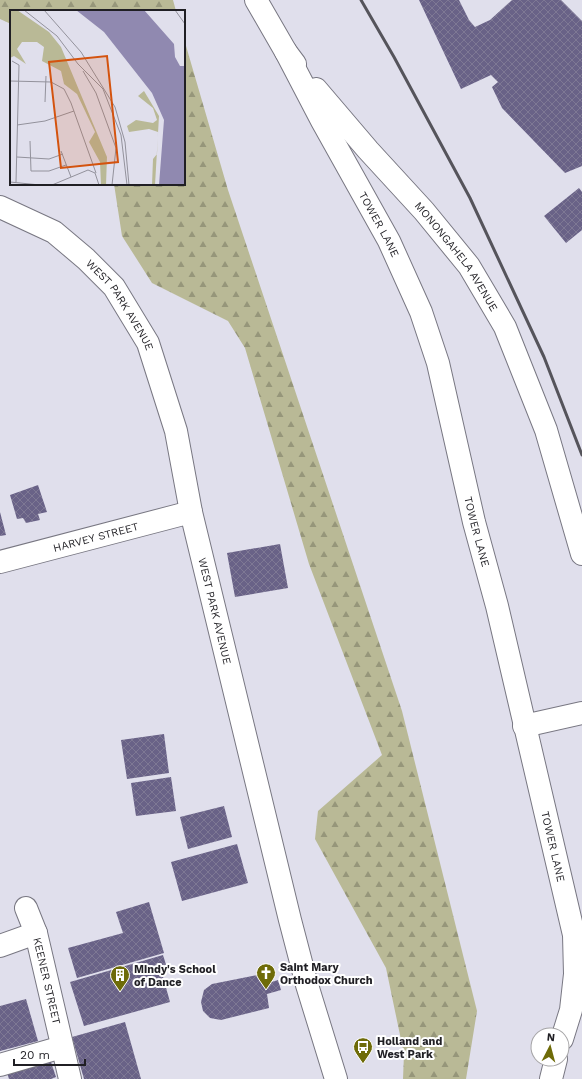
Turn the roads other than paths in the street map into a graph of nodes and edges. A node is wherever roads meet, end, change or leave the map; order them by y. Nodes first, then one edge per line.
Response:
1 (256, 0) edge
2 (286, 52) junction
3 (0, 207) edge
4 (191, 512) junction
5 (582, 554) edge
6 (0, 562) edge
7 (582, 713) edge
8 (524, 726) junction
9 (26, 908) dead end
10 (36, 933) junction
11 (0, 946) edge
12 (565, 1027) edge
13 (62, 1047) junction
14 (0, 1065) edge
15 (554, 1067) edge
16 (70, 1079) edge
17 (336, 1079) edge
18 (551, 1079) edge

1 - 2 street, MONONGAHELA AVENUE
2 - 5 street, MONONGAHELA AVENUE
2 - 8 street, TOWER LANE
3 - 4 street, WEST PARK AVENUE
4 - 6 street, HARVEY STREET
4 - 17 street, WEST PARK AVENUE
7 - 8 street
8 - 12 street, TOWER LANE
9 - 10 street, KEENER STREET
10 - 11 street
10 - 13 street, KEENER STREET
13 - 14 street
13 - 16 street, KEENER STREET
15 - 18 street

